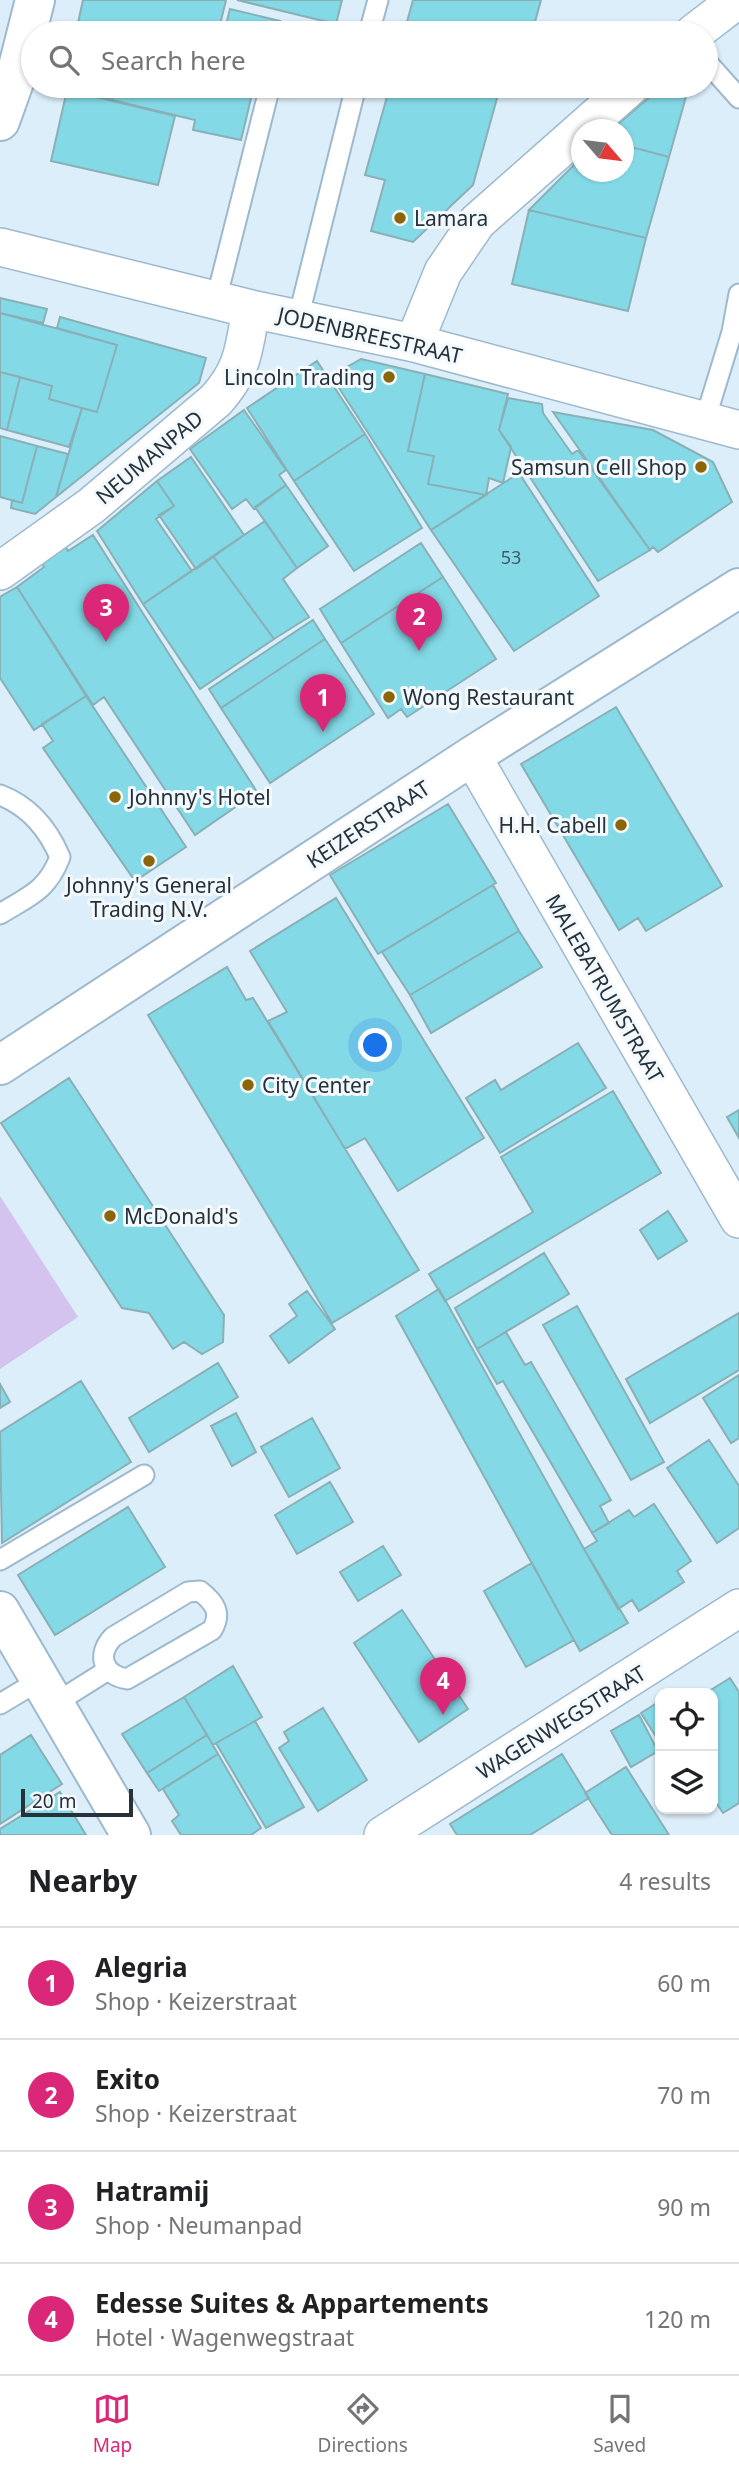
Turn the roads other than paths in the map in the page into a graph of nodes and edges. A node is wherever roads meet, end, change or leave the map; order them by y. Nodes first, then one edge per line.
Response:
1 (35, 0) edge
2 (378, 0) edge
3 (737, 0) edge
4 (30, 21) edge
5 (372, 21) edge
6 (710, 21) edge
7 (21, 55) edge
8 (718, 74) edge
9 (739, 97) edge
10 (268, 98) edge
11 (353, 98) edge
12 (617, 98) edge
13 (0, 121) edge
14 (0, 247) edge
15 (739, 294) edge
16 (233, 304) junction
17 (298, 318) junction
18 (414, 342) junction
19 (722, 425) edge
20 (0, 571) edge
21 (739, 588) edge
22 (472, 756) junction
23 (0, 795) edge
24 (0, 914) edge
25 (0, 1065) edge
26 (739, 1219) edge
27 (144, 1475) dead end
28 (0, 1560) edge
29 (739, 1608) edge
30 (0, 1611) edge
31 (108, 1670) junction
32 (47, 1692) junction
33 (0, 1703) edge
34 (131, 1835) edge
35 (383, 1835) edge

1 - 4 main road
2 - 5 lane
3 - 6 street
7 - 13 main road
8 - 9 lane
10 - 16 lane
11 - 17 lane
12 - 18 street
14 - 16 street, JODENBREESTRAAT
15 - 19 lane
16 - 17 street, JODENBREESTRAAT
16 - 20 street, NEUMANPAD
17 - 18 street, JODENBREESTRAAT
18 - 19 street, JODENBREESTRAAT
21 - 22 main road, KEIZERSTRAAT
22 - 25 main road, KEIZERSTRAAT
22 - 26 street, MALEBATRUMSTRAAT
23 - 24 lane
27 - 28 lane
29 - 35 street, WAGENWEGSTRAAT
30 - 32 main road
31 - 31 lane
31 - 32 lane
32 - 33 lane
32 - 34 main road

